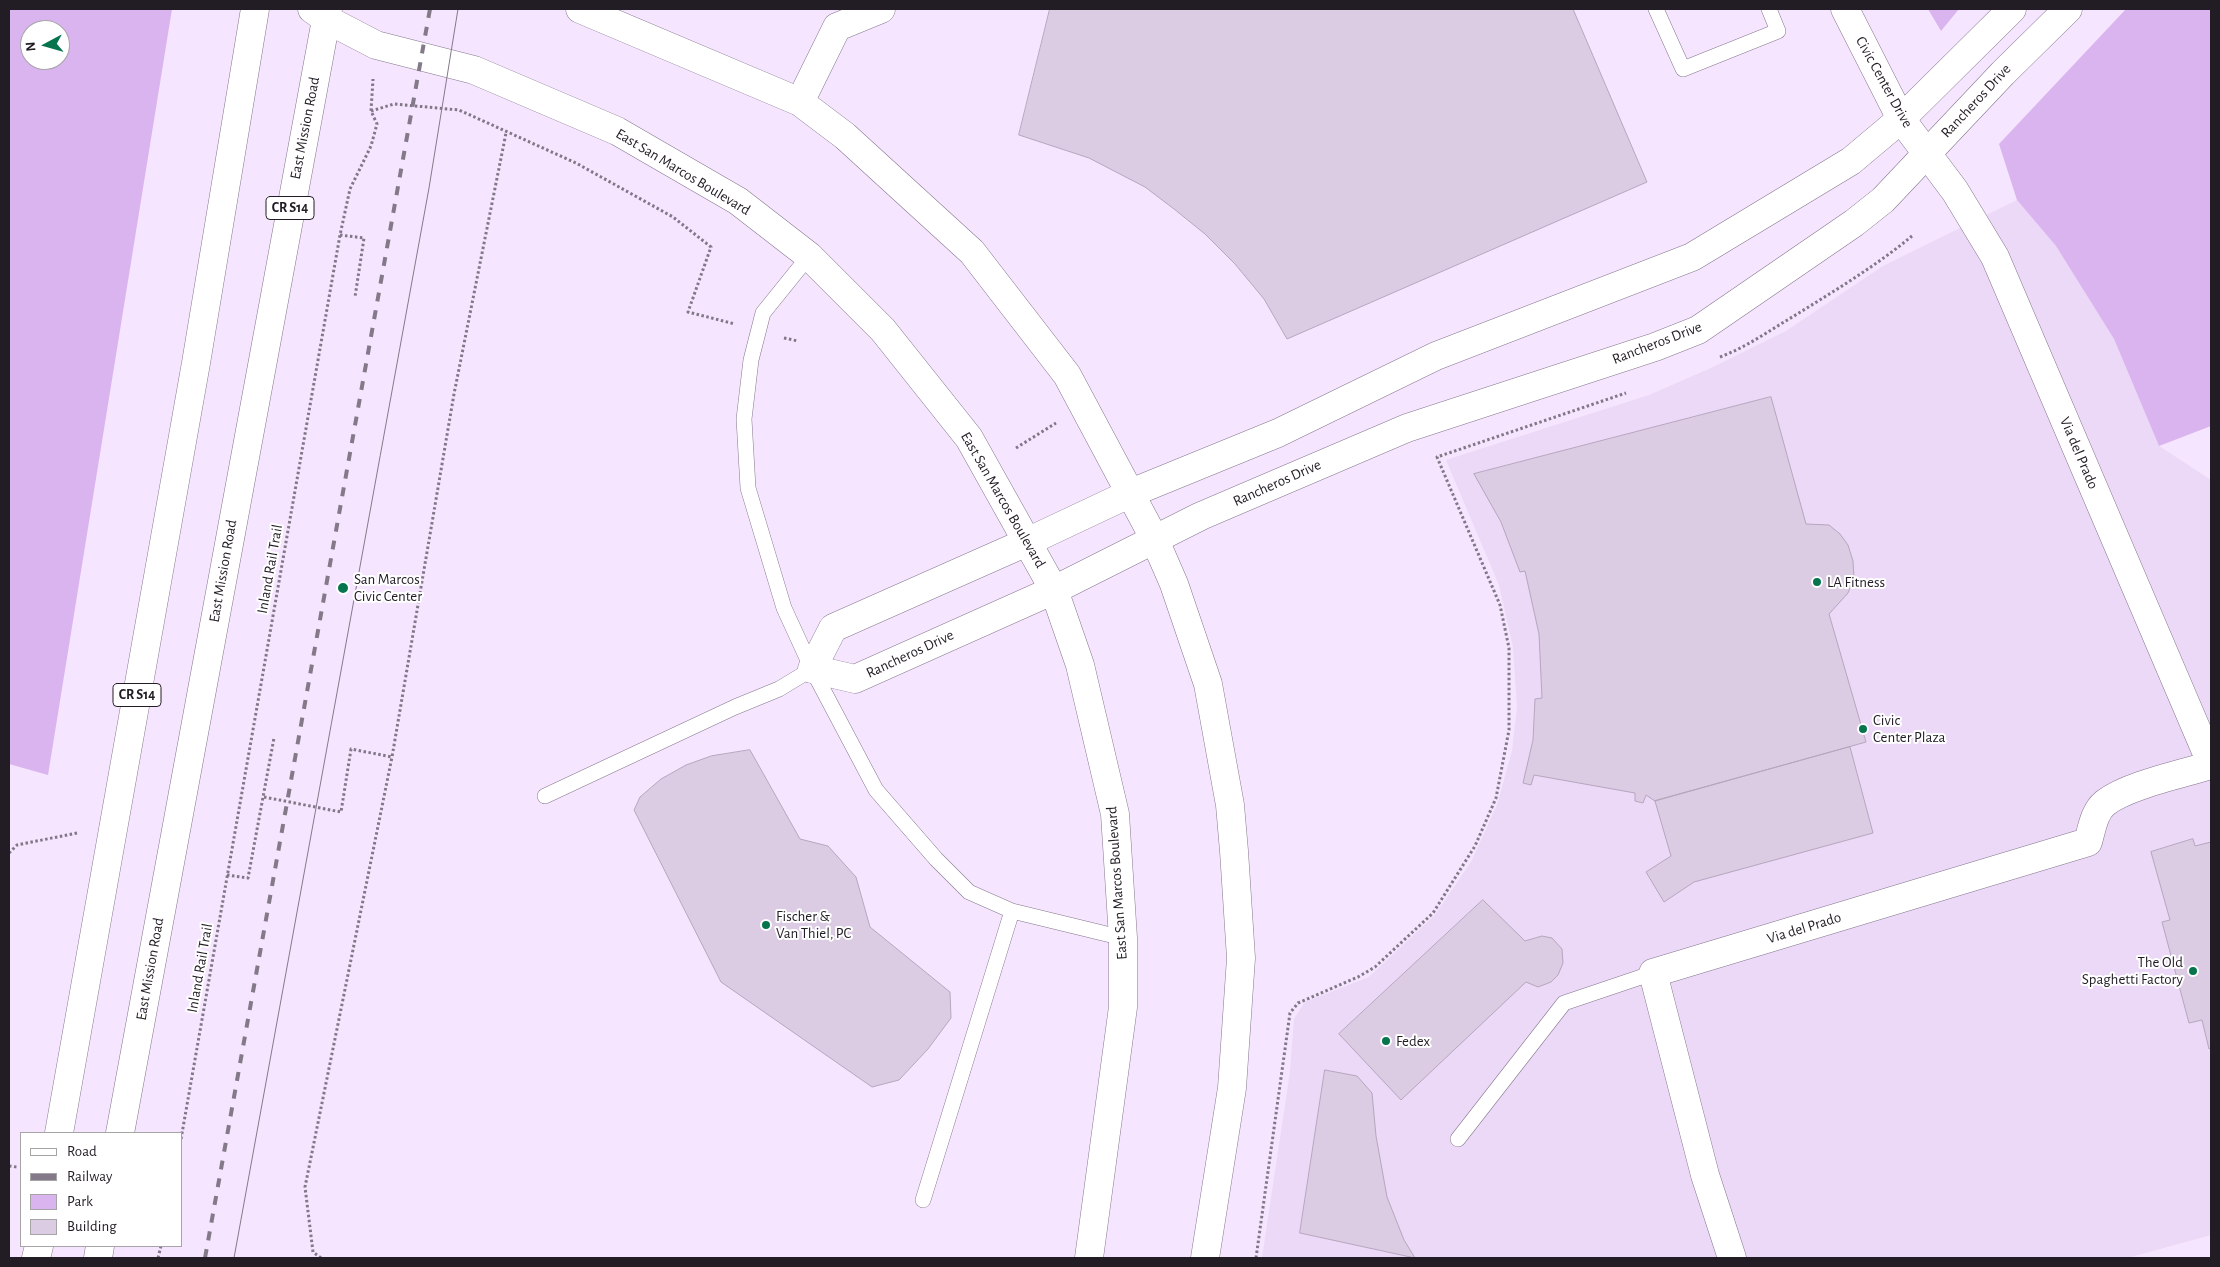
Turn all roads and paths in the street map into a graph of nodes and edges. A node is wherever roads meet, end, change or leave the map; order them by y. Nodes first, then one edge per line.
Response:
1 (255, 9) edge
2 (580, 9) edge
3 (615, 9) edge
4 (881, 9) edge
5 (1656, 9) edge
6 (1769, 9) edge
7 (1845, 9) edge
8 (2012, 9) edge
9 (2068, 9) edge
10 (322, 12) edge
11 (632, 31) junction
12 (376, 45) junction
13 (800, 102) junction
14 (371, 112) junction
15 (1901, 119) junction
16 (506, 133) junction
17 (1927, 153) junction
18 (340, 235) junction
19 (1912, 236) dead end
20 (809, 256) junction
21 (355, 297) dead end
22 (758, 330) junction
23 (798, 342) dead end
24 (1719, 357) dead end
25 (1630, 392) dead end
26 (1060, 421) dead end
27 (1016, 448) dead end
28 (1131, 494) junction
29 (1154, 538) junction
30 (1027, 542) junction
31 (1054, 590) junction
32 (812, 670) junction
33 (274, 738) dead end
34 (392, 757) junction
35 (2211, 764) edge
36 (545, 796) dead end
37 (264, 797) junction
38 (77, 833) dead end
39 (9, 853) edge
40 (228, 875) junction
41 (1012, 911) junction
42 (1122, 938) junction
43 (1653, 973) junction
44 (59, 1132) edge
45 (120, 1132) edge
46 (182, 1133) edge
47 (1458, 1139) dead end
48 (9, 1166) edge
49 (17, 1167) dead end
50 (923, 1200) dead end
51 (321, 1258) edge
52 (1089, 1258) edge
53 (1206, 1258) edge
54 (1256, 1258) edge
55 (1732, 1258) edge

1 - 44 main road, CR S14
2 - 11 main road
3 - 11 main road
4 - 13 main road
5 - 6 lane
7 - 15 main road, Civic Center Drive
8 - 15 main road
9 - 17 main road, Rancheros Drive
10 - 12 main road, East San Marcos Boulevard
10 - 45 main road, East Mission Road / CR S14
11 - 13 main road
12 - 14 path, Inland Rail Trail
12 - 20 main road, East San Marcos Boulevard
13 - 28 main road
14 - 16 path
14 - 18 path, Inland Rail Trail
15 - 17 main road, Civic Center Drive
15 - 28 main road
16 - 22 path
16 - 34 path
17 - 29 main road, Rancheros Drive
17 - 35 main road, Via del Prado
18 - 21 path
18 - 40 path, Inland Rail Trail
19 - 24 path
20 - 22 lane
20 - 30 main road, East San Marcos Boulevard
22 - 23 path
22 - 32 lane
25 - 54 path
26 - 27 path
28 - 29 main road
28 - 30 main road
29 - 31 main road, Rancheros Drive
29 - 53 main road
30 - 31 main road, East San Marcos Boulevard
30 - 32 main road
31 - 32 main road, Rancheros Drive
31 - 42 main road, East San Marcos Boulevard
32 - 36 lane
32 - 41 lane
33 - 37 path
34 - 37 path
34 - 51 path
35 - 43 main road, Via del Prado
37 - 40 path
38 - 39 path
40 - 46 path, Inland Rail Trail
41 - 42 lane
41 - 50 lane
42 - 52 main road, East San Marcos Boulevard
43 - 47 lane
43 - 55 main road
48 - 49 path

